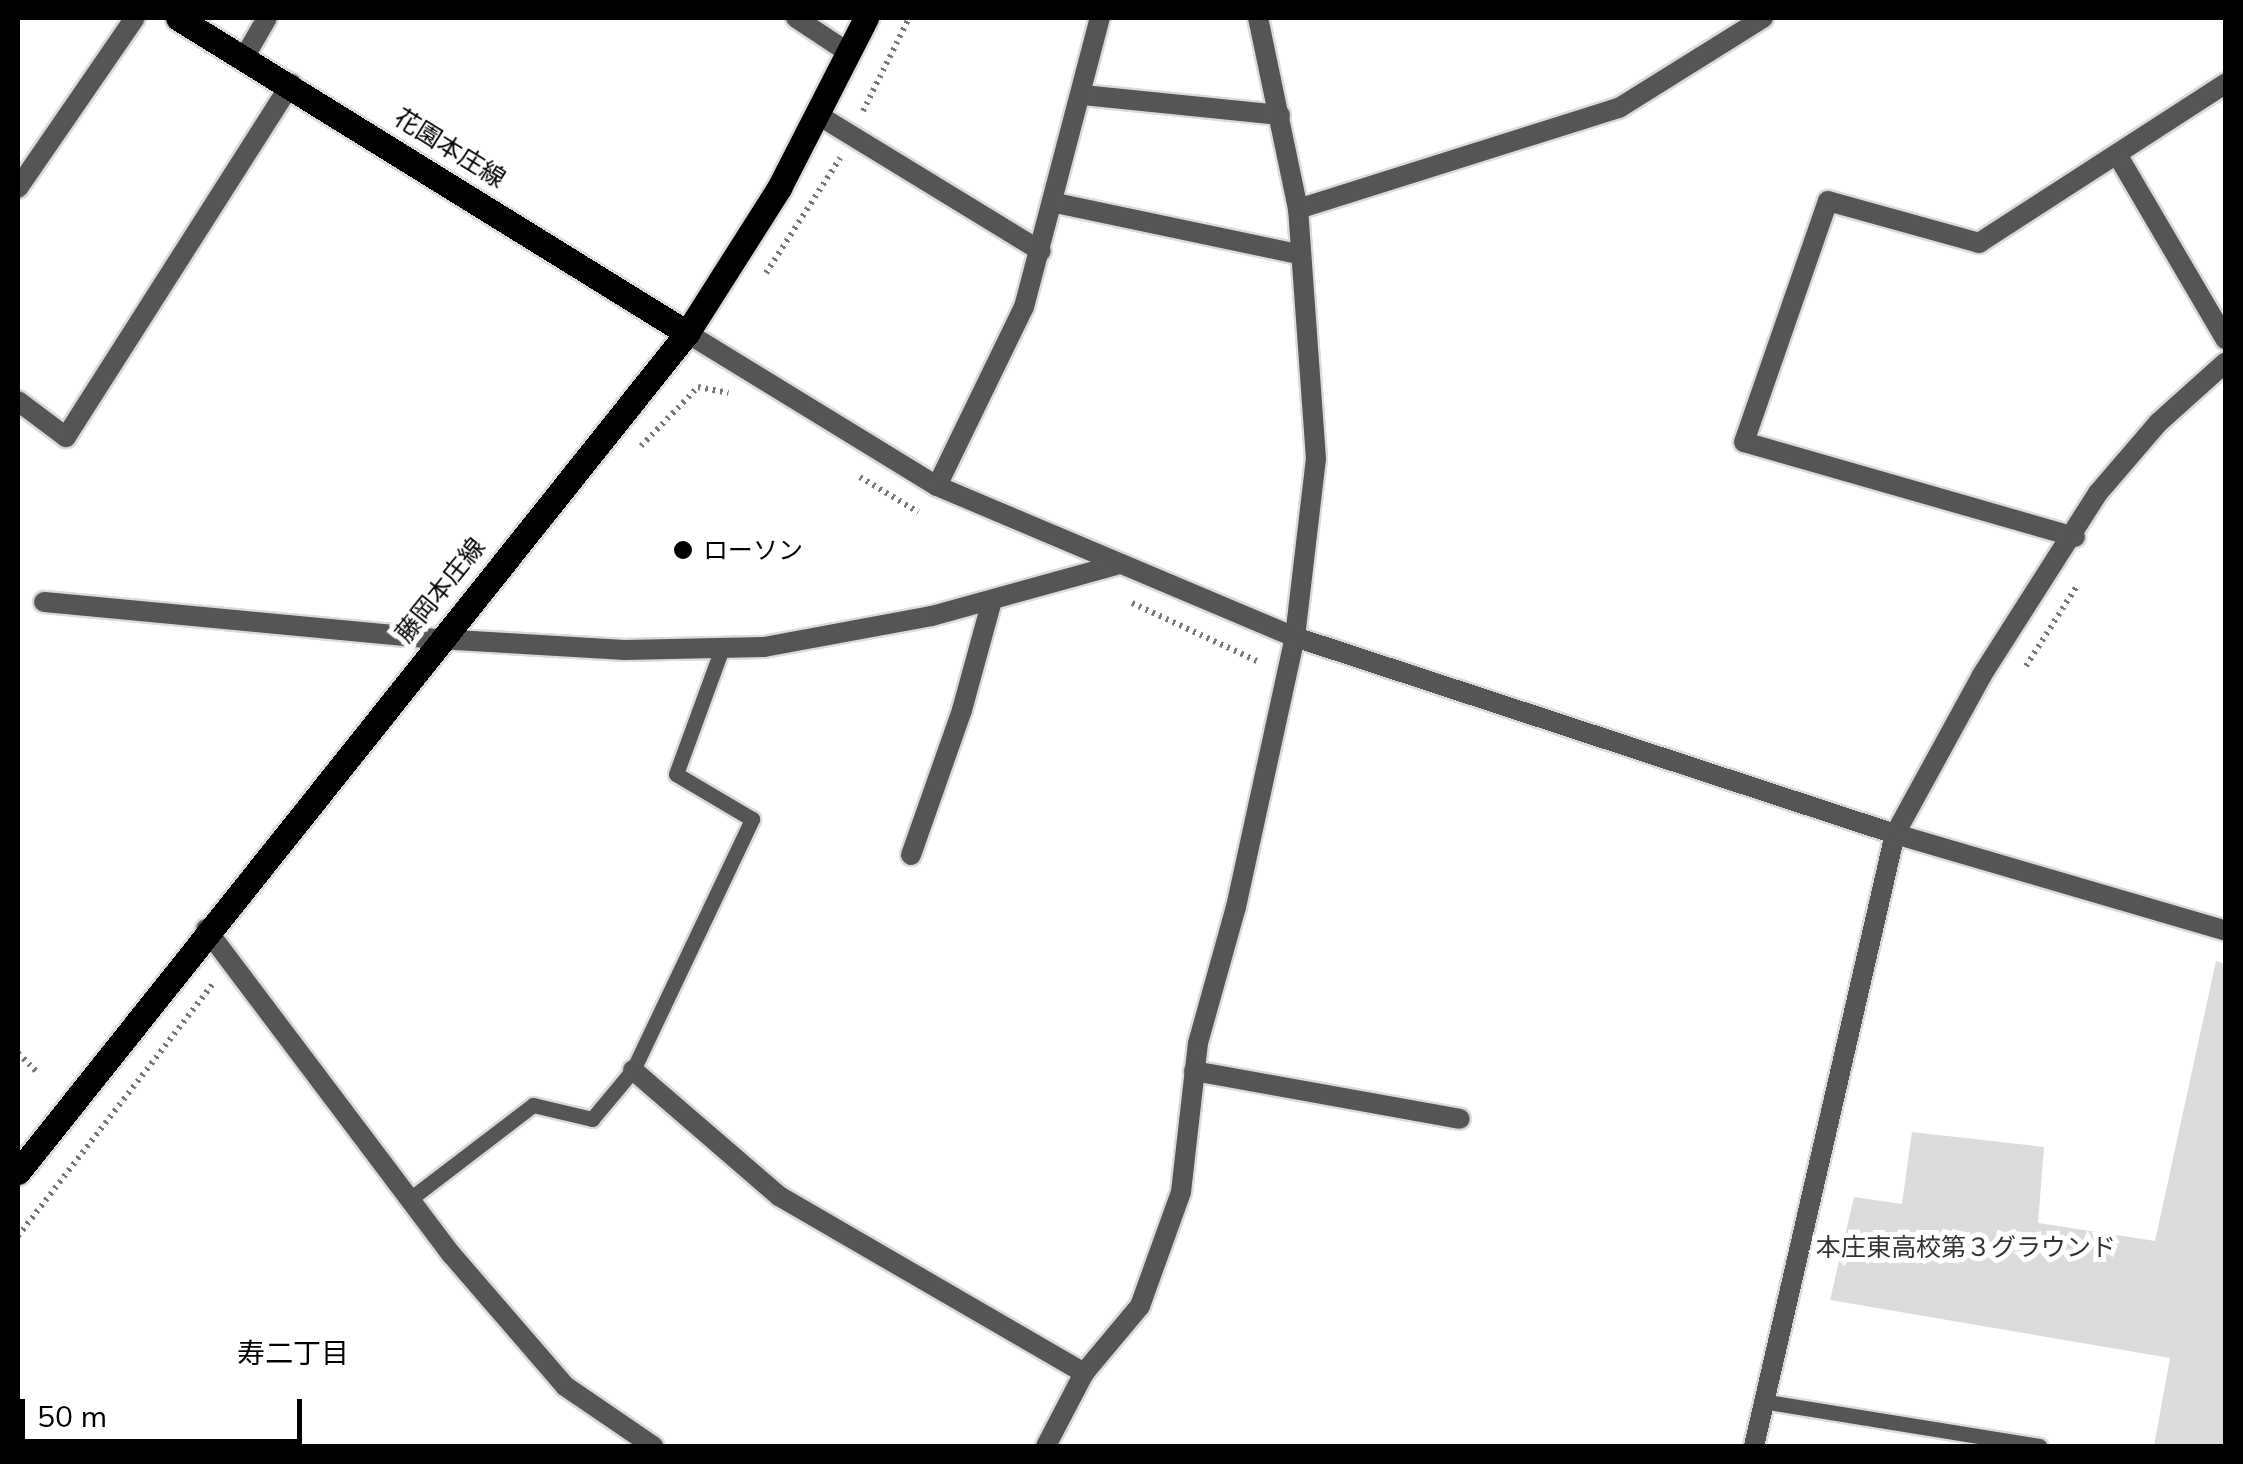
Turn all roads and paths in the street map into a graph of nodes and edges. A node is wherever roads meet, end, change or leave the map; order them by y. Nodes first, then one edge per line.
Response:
1 (135, 18) edge
2 (178, 18) edge
3 (268, 18) edge
4 (796, 18) edge
5 (866, 18) edge
6 (909, 18) edge
7 (1100, 18) edge
8 (1258, 18) edge
9 (1762, 18) edge
10 (849, 53) junction
11 (245, 56) junction
12 (2226, 83) edge
13 (291, 84) junction
14 (1083, 95) junction
15 (1280, 115) junction
16 (818, 116) junction
17 (858, 120) dead end
18 (842, 155) dead end
19 (2118, 156) junction
20 (18, 188) edge
21 (1056, 203) junction
22 (1298, 209) junction
23 (1041, 251) junction
24 (1298, 254) junction
25 (758, 286) dead end
26 (687, 333) junction
27 (2226, 340) edge
28 (2226, 362) edge
29 (18, 401) edge
30 (937, 486) junction
31 (2074, 538) junction
32 (1116, 565) junction
33 (2082, 577) dead end
34 (992, 600) junction
35 (44, 602) dead end
36 (1295, 638) junction
37 (439, 639) junction
38 (722, 648) junction
39 (2021, 673) dead end
40 (1894, 834) junction
41 (911, 854) dead end
42 (206, 929) junction
43 (2226, 931) edge
44 (18, 1054) edge
45 (632, 1070) junction
46 (1194, 1071) junction
47 (37, 1072) dead end
48 (1460, 1118) dead end
49 (18, 1172) edge
50 (410, 1199) junction
51 (1084, 1373) junction
52 (1762, 1401) junction
53 (652, 1446) edge
54 (1046, 1446) edge
55 (1754, 1446) edge
56 (2040, 1446) edge

1 - 20 street
2 - 11 main road, 花園本庄線
3 - 11 street
4 - 10 street
5 - 10 main road, 藤岡本庄線
6 - 17 path
7 - 14 street
8 - 15 street
9 - 22 street
10 - 16 main road, 藤岡本庄線
11 - 13 main road, 花園本庄線
12 - 19 street
13 - 26 main road, 花園本庄線
13 - 29 street
14 - 15 street
14 - 21 street
15 - 22 street
16 - 23 street
16 - 26 main road, 藤岡本庄線
18 - 25 path
19 - 27 street
19 - 31 street
21 - 23 street
21 - 24 street
22 - 24 street
23 - 30 street
24 - 36 street
26 - 30 street
26 - 37 main road, 藤岡本庄線
28 - 31 street
30 - 32 street
31 - 40 street
32 - 34 street
32 - 36 street
33 - 39 path
34 - 38 street
34 - 41 street
35 - 37 street
36 - 40 street
36 - 46 street
37 - 38 street
37 - 42 main road, 藤岡本庄線
38 - 45 lane
40 - 43 street
40 - 52 street
42 - 49 main road, 藤岡本庄線
42 - 50 street
44 - 47 path
45 - 50 lane
45 - 51 street
46 - 48 street
46 - 51 street
50 - 53 street
51 - 54 street
52 - 55 street
52 - 56 lane

